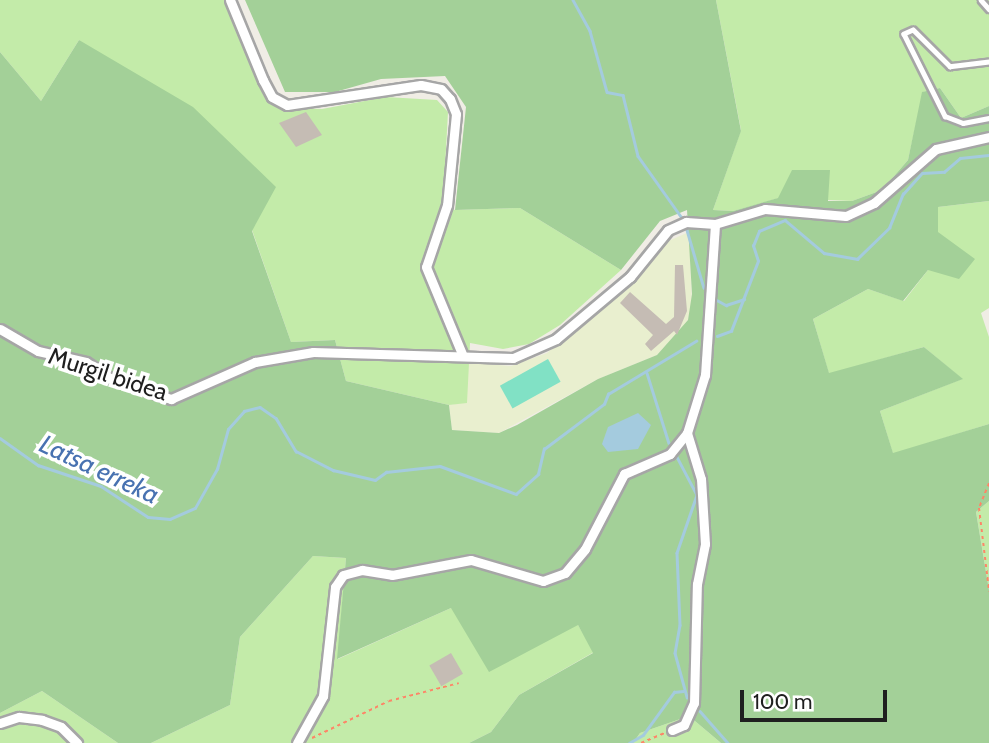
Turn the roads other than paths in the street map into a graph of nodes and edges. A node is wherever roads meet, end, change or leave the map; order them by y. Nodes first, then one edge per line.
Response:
1 (230, 0) edge
2 (981, 0) edge
3 (989, 9) edge
4 (989, 62) edge
5 (989, 118) edge
6 (989, 137) edge
7 (715, 224) junction
8 (0, 329) edge
9 (461, 354) junction
10 (687, 433) junction
11 (0, 723) edge
12 (672, 730) road end
13 (77, 743) edge
14 (297, 743) edge

1 - 9 street
2 - 3 lane
4 - 5 lane
6 - 7 street
7 - 9 street
7 - 10 street
8 - 9 street, Murgil bidea
10 - 12 street
10 - 14 street
11 - 13 street

